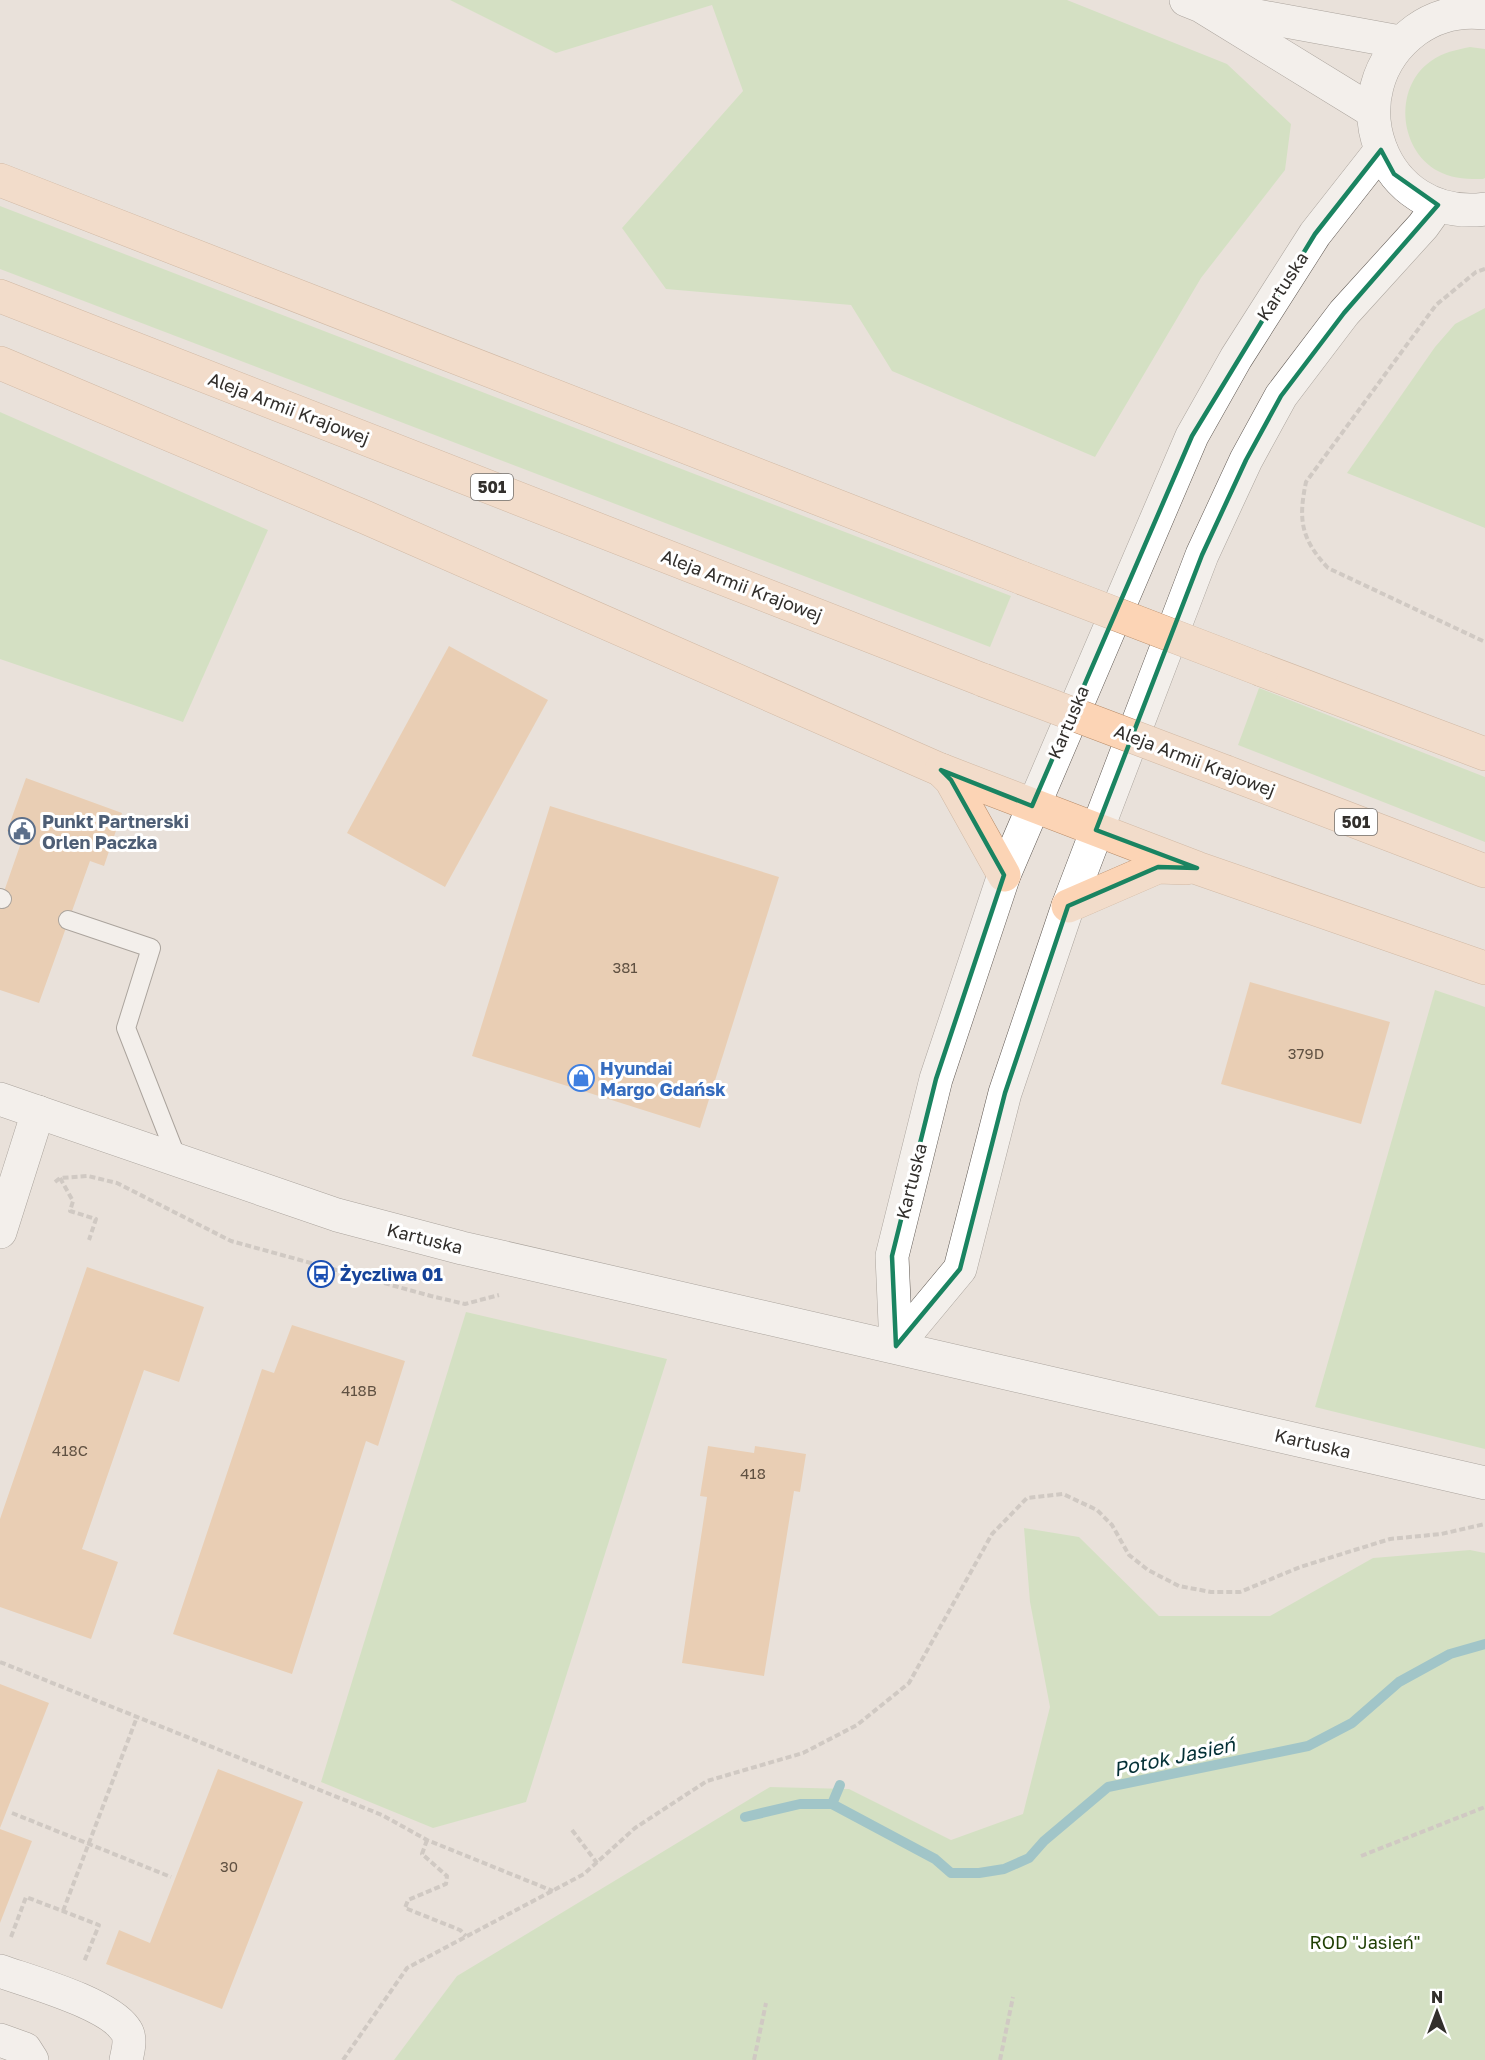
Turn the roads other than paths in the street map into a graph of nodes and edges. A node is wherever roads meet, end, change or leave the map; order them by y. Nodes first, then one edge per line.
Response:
1 (1193, 3) edge
2 (1485, 13) edge
3 (1400, 42) junction
4 (1372, 111) junction
5 (1381, 150) junction
6 (0, 180) edge
7 (1438, 205) junction
8 (1485, 209) edge
9 (0, 296) edge
10 (0, 363) edge
11 (1485, 754) edge
12 (941, 770) junction
13 (1032, 806) junction
14 (1096, 830) junction
15 (1197, 868) junction
16 (1485, 871) edge
17 (1004, 874) junction
18 (1068, 906) junction
19 (68, 921) dead end
20 (1485, 968) edge
21 (0, 1099) edge
22 (38, 1112) junction
23 (178, 1161) junction
24 (0, 1232) edge
25 (896, 1347) junction
26 (1485, 1484) edge
27 (4, 1959) edge
28 (0, 2040) edge
29 (32, 2060) edge
30 (126, 2060) edge

1 - 3 street
1 - 4 street
2 - 3 street
3 - 4 street
4 - 5 street
5 - 7 street
5 - 13 street, Kartuska
6 - 11 main road, bridge
7 - 8 street
7 - 14 street
9 - 16 main road, Aleja Armii Krajowej / 501, bridge
10 - 12 main road
12 - 13 main road
12 - 17 main road
13 - 14 main road
13 - 17 street, Kartuska
14 - 15 main road
14 - 18 street
15 - 18 main road
15 - 20 main road
17 - 25 street, Kartuska
18 - 25 street
19 - 23 lane
21 - 22 street, Kartuska
22 - 23 street, Kartuska
22 - 24 street
23 - 25 street, Kartuska
25 - 26 street, Kartuska
27 - 30 street
28 - 29 street

